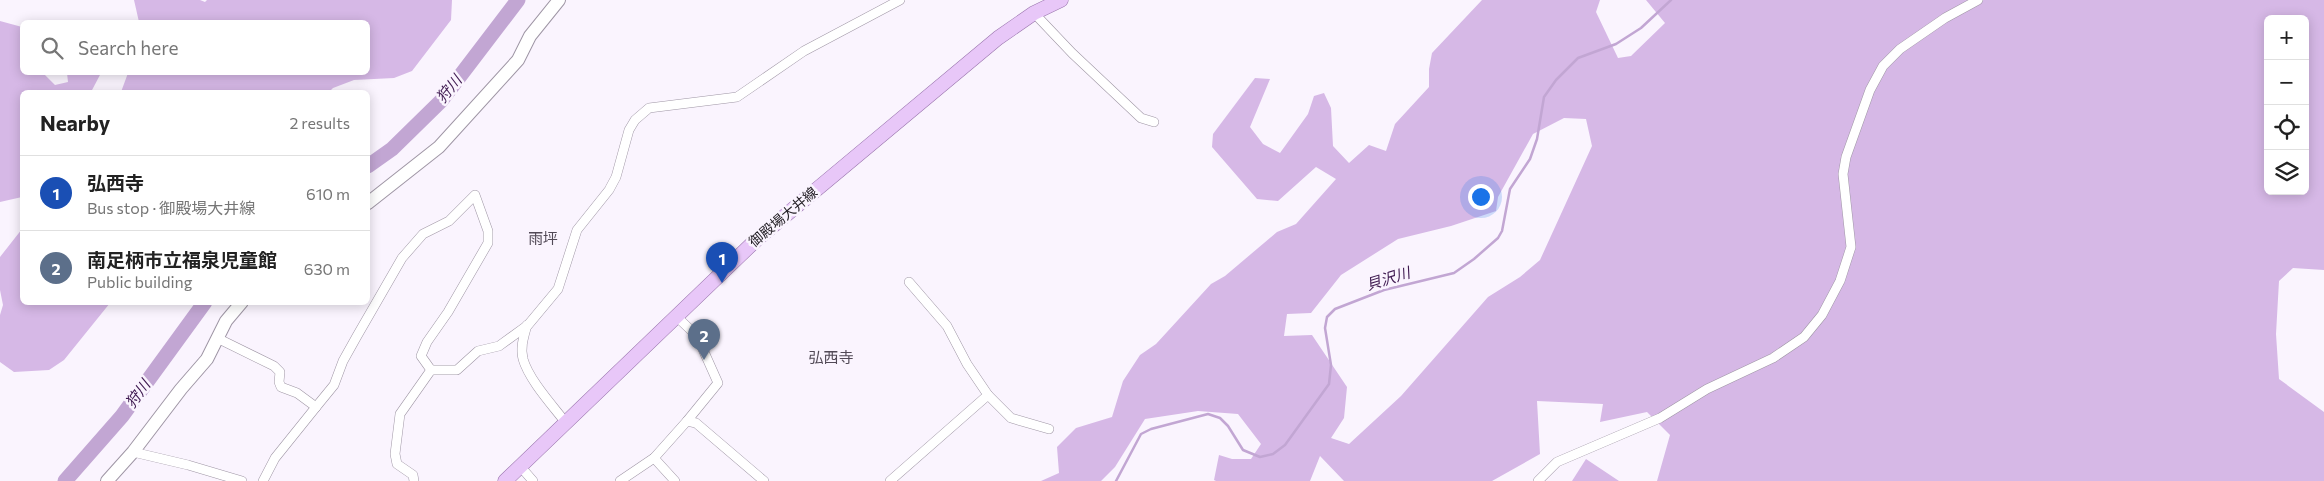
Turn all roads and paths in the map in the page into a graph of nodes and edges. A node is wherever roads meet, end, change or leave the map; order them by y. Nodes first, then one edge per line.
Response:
1 (559, 0) edge
2 (900, 0) edge
3 (1061, 0) edge
4 (1978, 0) edge
5 (1034, 13) junction
6 (1154, 122) dead end
7 (370, 201) edge
8 (910, 282) dead end
9 (239, 305) edge
10 (676, 316) junction
11 (528, 325) junction
12 (217, 338) junction
13 (431, 370) junction
14 (988, 395) junction
15 (316, 407) junction
16 (688, 421) junction
17 (566, 424) junction
18 (1049, 429) dead end
19 (133, 452) junction
20 (654, 458) junction
21 (520, 466) junction
22 (107, 481) edge
23 (242, 481) edge
24 (263, 481) edge
25 (414, 481) edge
26 (505, 481) edge
27 (533, 481) edge
28 (620, 481) edge
29 (675, 481) edge
30 (764, 481) edge
31 (890, 481) edge
32 (1538, 481) edge

1 - 7 street
2 - 11 street
3 - 5 main road, 御殿場大井線
4 - 32 street
5 - 6 street
5 - 10 main road, 御殿場大井線
8 - 14 street
9 - 12 street
10 - 16 street
10 - 17 main road, 御殿場大井線
11 - 13 street
11 - 17 street
12 - 15 street
12 - 19 street
13 - 15 street
13 - 25 street
14 - 18 street
14 - 31 street
15 - 24 street
16 - 20 street
16 - 30 street
17 - 21 main road, 御殿場大井線
19 - 22 street
19 - 23 street
20 - 28 street
20 - 29 street
21 - 26 main road, 御殿場大井線
21 - 27 street

